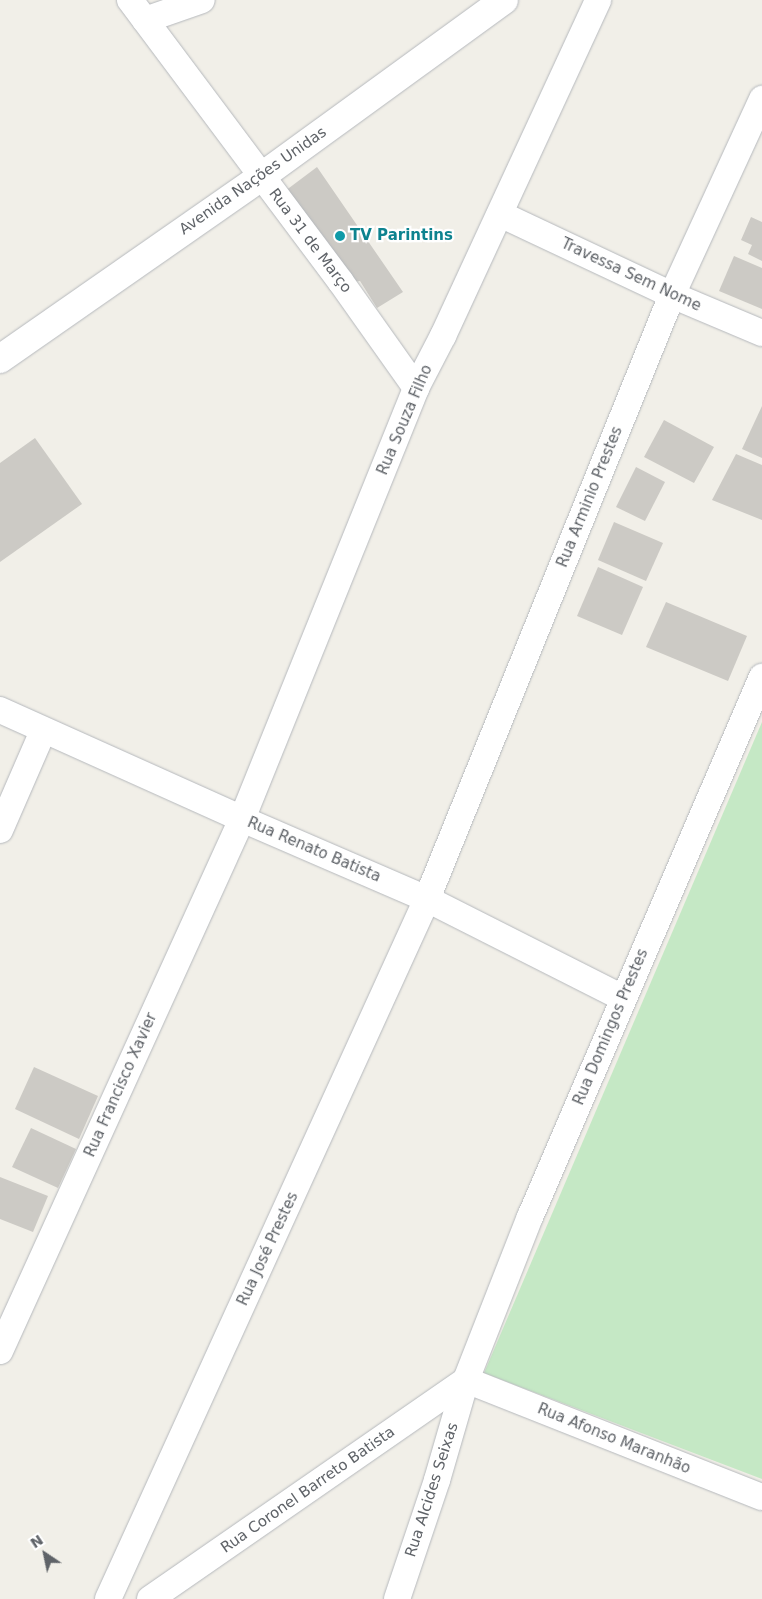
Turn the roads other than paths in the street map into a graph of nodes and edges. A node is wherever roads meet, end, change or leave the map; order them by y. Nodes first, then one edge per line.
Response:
1 (202, 0) edge
2 (504, 0) edge
3 (598, 0) edge
4 (138, 10) edge
5 (762, 99) edge
6 (262, 176) junction
7 (500, 214) junction
8 (672, 295) junction
9 (762, 333) edge
10 (0, 359) edge
11 (416, 388) junction
12 (762, 677) edge
13 (0, 710) edge
14 (43, 731) junction
15 (242, 820) junction
16 (0, 830) edge
17 (427, 899) junction
18 (623, 998) junction
19 (0, 1351) edge
20 (466, 1380) junction
21 (762, 1497) edge
22 (108, 1599) edge
23 (150, 1599) edge
24 (397, 1599) edge

1 - 4 street
2 - 6 street, Avenida Nações Unidas
3 - 7 street, Rua Souza Filho
4 - 6 street, Rua 31 de Março
5 - 8 street, Rua Arminio Prestes
6 - 10 street, Avenida Nações Unidas
6 - 11 street, Rua 31 de Março
7 - 8 street, Travessa Sem Nome
7 - 11 street, Rua Souza Filho
8 - 9 street, Travessa Sem Nome
8 - 17 street, Rua Arminio Prestes
11 - 15 street, Rua Souza Filho
12 - 18 street, Rua Domingos Prestes
13 - 14 street, Rua Renato Batista
14 - 15 street, Rua Renato Batista
14 - 16 street
15 - 17 street, Rua Renato Batista
15 - 19 street, Rua Francisco Xavier
17 - 18 street, Rua Renato Batista
17 - 22 street, Rua José Prestes
18 - 20 street, Rua Domingos Prestes
20 - 21 street, Rua Afonso Maranhão
20 - 23 street, Rua Coronel Barreto Batista
20 - 24 street, Rua Alcides Seixas

